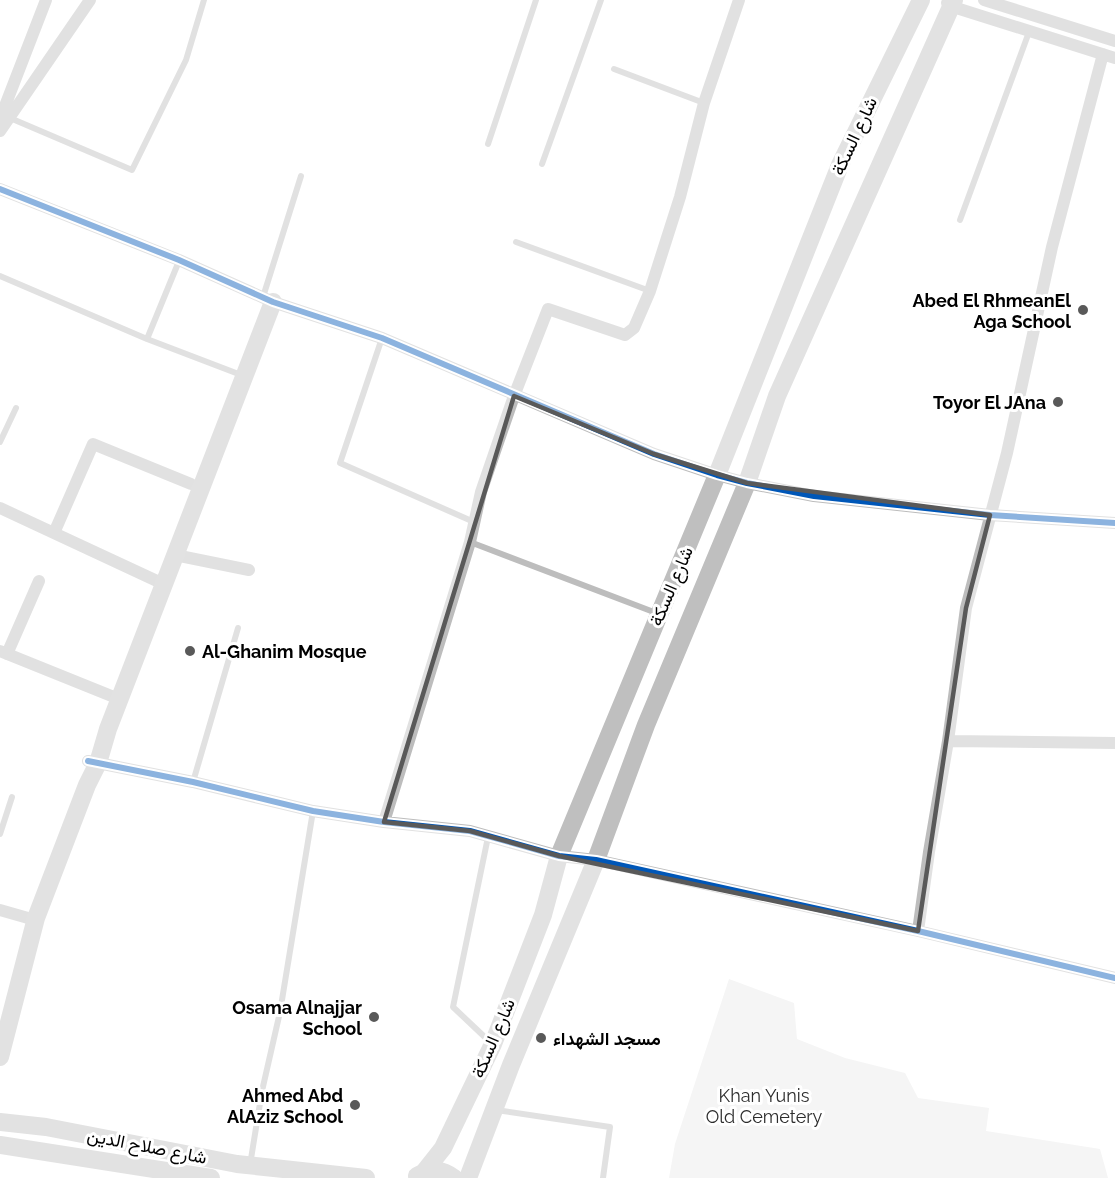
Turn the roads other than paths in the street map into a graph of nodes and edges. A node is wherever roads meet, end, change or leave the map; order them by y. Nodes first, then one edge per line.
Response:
1 (46, 0) edge
2 (90, 0) edge
3 (204, 0) edge
4 (536, 0) edge
5 (601, 0) edge
6 (921, 0) edge
7 (984, 0) edge
8 (735, 1) edge
9 (949, 2) edge
10 (1029, 32) junction
11 (1115, 42) edge
12 (1109, 56) edge
13 (614, 69) dead end
14 (704, 103) junction
15 (5, 118) edge
16 (0, 131) edge
17 (488, 144) dead end
18 (542, 164) dead end
19 (301, 176) dead end
20 (0, 189) edge
21 (960, 220) dead end
22 (516, 242) dead end
23 (179, 260) junction
24 (0, 276) edge
25 (650, 291) junction
26 (268, 300) junction
27 (382, 338) junction
28 (147, 339) junction
29 (236, 373) junction
30 (514, 396) junction
31 (16, 408) dead end
32 (0, 442) edge
33 (717, 475) junction
34 (747, 483) junction
35 (191, 484) junction
36 (0, 508) edge
37 (990, 515) junction
38 (474, 522) junction
39 (1115, 523) edge
40 (54, 533) junction
41 (470, 542) junction
42 (175, 555) junction
43 (249, 570) dead end
44 (39, 580) dead end
45 (157, 581) junction
46 (659, 614) junction
47 (238, 628) dead end
48 (4, 653) edge
49 (114, 697) junction
50 (948, 741) junction
51 (1115, 743) edge
52 (93, 762) junction
53 (193, 782) junction
54 (12, 797) dead end
55 (313, 811) junction
56 (384, 822) junction
57 (0, 834) edge
58 (488, 837) junction
59 (559, 856) junction
60 (596, 860) junction
61 (0, 910) edge
62 (28, 918) junction
63 (918, 931) junction
64 (1115, 978) edge
65 (0, 1026) edge
66 (493, 1044) junction
67 (0, 1057) edge
68 (494, 1109) junction
69 (0, 1122) edge
70 (0, 1145) edge
71 (241, 1169) edge
72 (419, 1175) edge
73 (211, 1178) edge
74 (366, 1178) edge
75 (454, 1178) edge
76 (468, 1178) edge
77 (603, 1178) edge

1 - 15 street
2 - 15 street
3 - 15 lane
4 - 17 lane
5 - 18 lane
6 - 33 main road, شارع السكة
7 - 11 street
8 - 14 street
9 - 10 street
9 - 34 main road, شارع السكة
10 - 12 street
10 - 21 lane
12 - 37 street
13 - 14 lane
14 - 25 street
15 - 16 street
19 - 26 lane
20 - 23 street
22 - 25 lane
23 - 26 street
23 - 28 lane
24 - 28 lane
25 - 30 street
26 - 27 street
26 - 29 main road
26 - 42 main road
27 - 30 street
27 - 38 lane
28 - 29 lane
29 - 35 main road
30 - 33 street
30 - 38 street
31 - 32 lane
33 - 34 street
33 - 46 main road, شارع السكة
34 - 37 street
34 - 60 main road, شارع السكة
35 - 40 street
35 - 45 main road
36 - 40 street
37 - 39 street
37 - 50 street
38 - 41 street
40 - 45 street
41 - 46 lane
41 - 56 street
42 - 43 street
42 - 52 main road
44 - 48 street
45 - 49 main road
46 - 59 main road, شارع السكة
47 - 53 lane
48 - 49 street
49 - 52 main road
50 - 51 street
50 - 63 street
52 - 53 street
52 - 62 main road
52 - 67 main road
53 - 55 street
54 - 57 lane
55 - 56 street
55 - 71 lane
56 - 58 street
58 - 59 street
58 - 66 lane
59 - 60 street
59 - 66 main road, شارع السكة
60 - 63 street
60 - 68 main road, شارع السكة
61 - 62 street
62 - 65 main road
63 - 64 street
66 - 72 main road, شارع السكة
68 - 76 main road, شارع السكة
68 - 77 lane
69 - 71 main road, شارع صلاح الدين
70 - 73 main road, شارع صلاح الدين
71 - 74 main road, شارع صلاح الدين
72 - 75 main road

